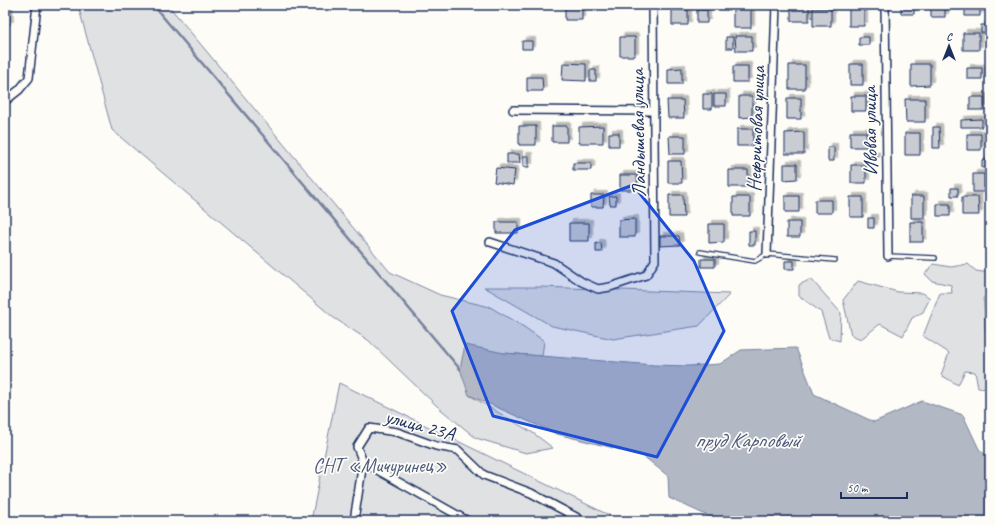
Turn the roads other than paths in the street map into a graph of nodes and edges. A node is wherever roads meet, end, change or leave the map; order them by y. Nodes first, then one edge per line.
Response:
1 (37, 5) edge
2 (653, 5) edge
3 (776, 5) edge
4 (885, 5) edge
5 (5, 101) edge
6 (513, 110) dead end
7 (653, 111) junction
8 (490, 242) dead end
9 (700, 252) dead end
10 (767, 254) junction
11 (888, 256) joint
12 (934, 258) dead end
13 (835, 260) dead end
14 (363, 462) junction
15 (578, 518) dead end
16 (354, 521) edge
17 (468, 521) edge

1 - 5 street
2 - 7 street, Ландышевая улица
3 - 10 street, Нефритовая улица
4 - 11 street, Ивовая улица
6 - 7 street
7 - 8 street, Ландышевая улица
9 - 10 lane
10 - 13 lane
11 - 12 lane
14 - 15 street, улица 23А
14 - 16 street
14 - 17 street

